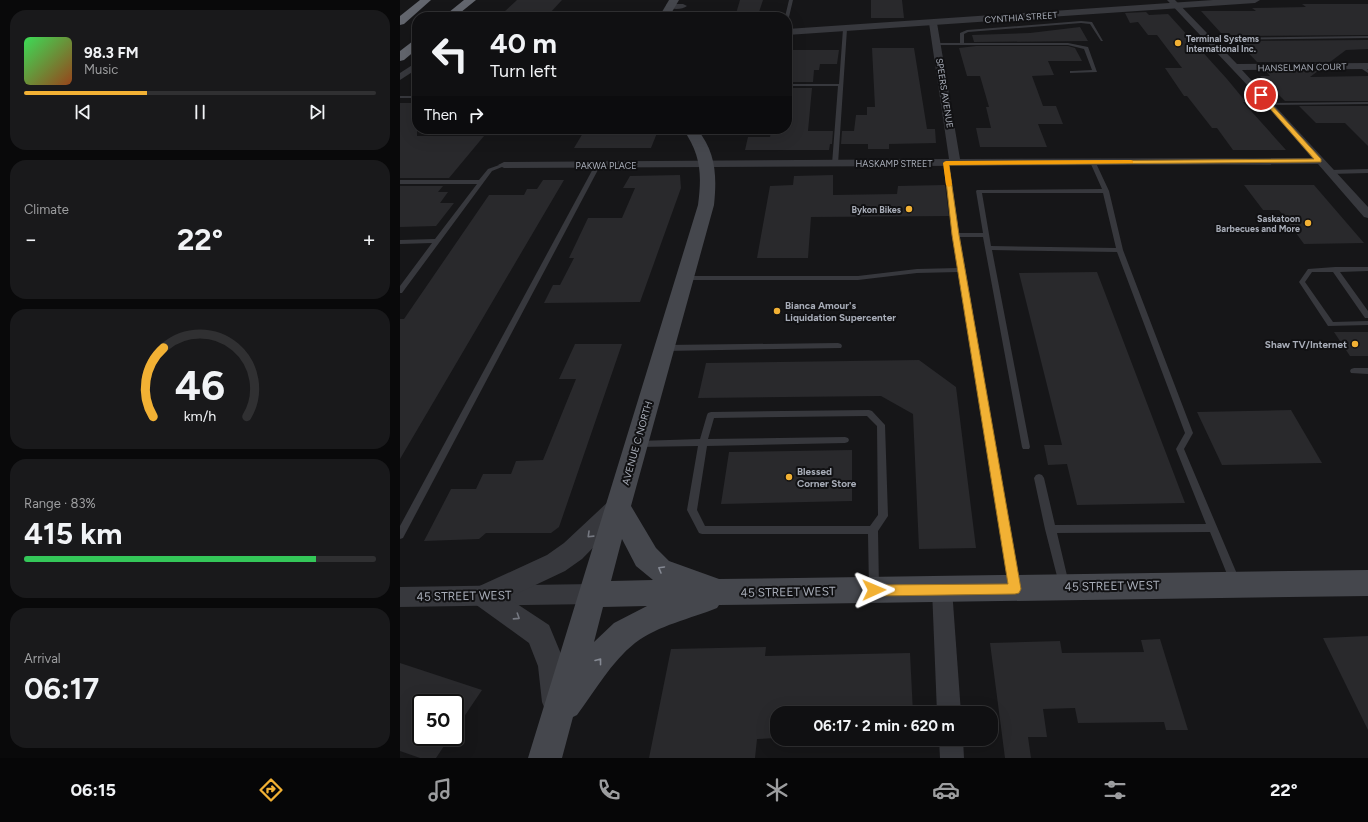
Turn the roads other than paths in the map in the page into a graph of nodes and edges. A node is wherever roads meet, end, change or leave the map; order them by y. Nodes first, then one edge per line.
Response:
1 (471, 0) edge
2 (791, 0) edge
3 (1255, 0) edge
4 (422, 3) edge
5 (678, 3) edge
6 (1174, 3) edge
7 (455, 12) edge
8 (669, 12) edge
9 (788, 12) edge
10 (1074, 13) junction
11 (1017, 17) junction
12 (400, 22) edge
13 (1081, 22) junction
14 (933, 23) junction
15 (1025, 26) junction
16 (845, 29) junction
17 (792, 32) edge
18 (1368, 37) edge
19 (1209, 39) junction
20 (1102, 40) dead end
21 (937, 44) junction
22 (962, 44) junction
23 (412, 47) edge
24 (400, 57) edge
25 (1235, 67) junction
26 (1366, 68) edge
27 (1072, 72) dead end
28 (792, 85) edge
29 (841, 85) junction
30 (400, 97) edge
31 (412, 97) edge
32 (1368, 103) edge
33 (1270, 104) junction
34 (694, 134) edge
35 (1319, 161) junction
36 (1093, 162) junction
37 (950, 163) junction
38 (708, 164) junction
39 (835, 164) junction
40 (504, 165) joint
41 (597, 166) junction
42 (1368, 171) edge
43 (1330, 172) junction
44 (400, 182) edge
45 (482, 182) junction
46 (1106, 191) junction
47 (1368, 214) edge
48 (956, 235) junction
49 (986, 235) junction
50 (400, 242) edge
51 (437, 242) junction
52 (988, 248) junction
53 (1120, 250) junction
54 (1334, 269) junction
55 (1368, 269) edge
56 (962, 270) junction
57 (685, 278) junction
58 (400, 291) edge
59 (1368, 316) edge
60 (1368, 323) edge
61 (838, 346) dead end
62 (665, 348) junction
63 (1368, 370) edge
64 (1354, 371) dead end
65 (845, 440) dead end
66 (703, 443) junction
67 (637, 444) junction
68 (1026, 448) dead end
69 (1038, 478) dead end
70 (618, 507) junction
71 (1213, 528) junction
72 (1050, 529) junction
73 (873, 530) junction
74 (400, 535) edge
75 (1368, 583) edge
76 (1237, 585) junction
77 (1064, 586) junction
78 (942, 589) junction
79 (1015, 589) junction
80 (874, 590) junction
81 (723, 593) junction
82 (594, 594) junction
83 (484, 596) junction
84 (400, 597) edge
85 (949, 706) edge
86 (558, 714) junction
87 (951, 746) edge
88 (545, 758) edge
89 (952, 758) edge

1 - 7 highway
2 - 9 lane
3 - 6 street, CYNTHIA STREET
4 - 12 highway
5 - 8 main road
6 - 10 street, CYNTHIA STREET
6 - 19 street
10 - 11 street, CYNTHIA STREET
10 - 13 lane
11 - 14 street, CYNTHIA STREET
11 - 15 lane
13 - 15 lane
13 - 20 lane
14 - 16 street, CYNTHIA STREET
14 - 21 street, SPEERS AVENUE
15 - 22 lane
16 - 17 street, CYNTHIA STREET
16 - 29 lane
18 - 19 lane
19 - 25 street
21 - 22 lane
21 - 37 street, SPEERS AVENUE
22 - 27 lane
23 - 24 highway
25 - 26 street, HANSELMAN COURT
25 - 33 street
28 - 29 lane
29 - 39 lane
30 - 31 lane
32 - 33 lane
33 - 35 street
34 - 38 main road, AVENUE C NORTH
35 - 36 street, HASKAMP STREET
35 - 43 street
36 - 37 street, HASKAMP STREET
36 - 46 lane
37 - 39 street, HASKAMP STREET
37 - 48 lane
38 - 39 street, HASKAMP STREET
38 - 41 street, PAKWA PLACE
38 - 57 main road, AVENUE C NORTH
40 - 41 street, PAKWA PLACE
40 - 45 lane
41 - 74 lane
42 - 43 lane
43 - 47 street
44 - 45 lane
45 - 51 lane
46 - 49 lane
46 - 53 lane
48 - 49 lane
48 - 56 lane
49 - 52 lane
50 - 51 lane
51 - 58 lane
52 - 53 lane
52 - 68 lane
53 - 71 lane
54 - 55 lane
54 - 59 lane
54 - 60 lane
56 - 57 lane
56 - 79 lane
57 - 62 main road, AVENUE C NORTH
61 - 62 lane
62 - 67 main road, AVENUE C NORTH
63 - 64 lane
65 - 66 lane
66 - 67 lane
66 - 73 lane
66 - 73 lane
67 - 70 main road, AVENUE C NORTH
69 - 72 lane
81 -> 70 main road
70 - 82 main road, AVENUE C NORTH
70 -> 83 street
71 - 72 lane
71 - 76 lane
72 - 77 lane
73 - 80 lane
75 - 76 main road, 45 STREET WEST
76 - 77 main road, 45 STREET WEST
77 - 79 main road, 45 STREET WEST
78 - 79 main road, 45 STREET WEST
78 - 80 main road, 45 STREET WEST
78 - 85 street
80 - 81 main road, 45 STREET WEST
81 - 82 main road, 45 STREET WEST
86 -> 81 main road
82 - 83 street, 45 STREET WEST
82 - 86 main road, AVENUE C NORTH
83 - 84 street, 45 STREET WEST
83 -> 86 street
86 - 88 main road, AVENUE C NORTH
87 - 89 street

